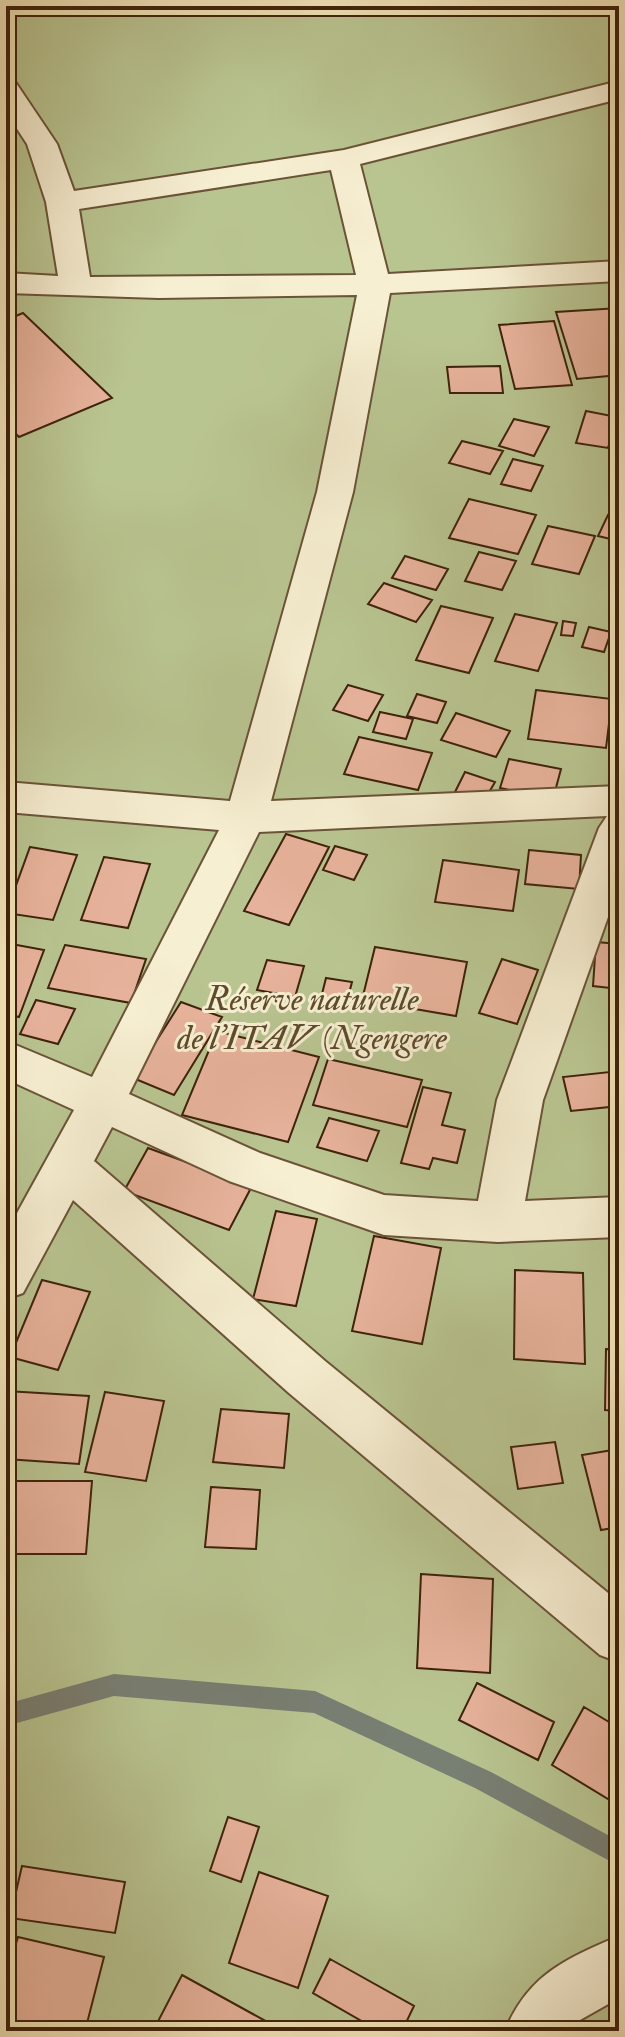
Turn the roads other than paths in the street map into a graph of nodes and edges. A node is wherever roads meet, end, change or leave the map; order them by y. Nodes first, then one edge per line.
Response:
1 (6, 89) edge
2 (619, 90) edge
3 (344, 159) junction
4 (62, 202) junction
5 (619, 271) edge
6 (6, 283) edge
7 (375, 286) junction
8 (76, 287) junction
9 (6, 797) edge
10 (619, 801) edge
11 (246, 817) junction
12 (619, 828) edge
13 (6, 1059) edge
14 (101, 1104) junction
15 (66, 1165) junction
16 (619, 1217) edge
17 (498, 1222) junction
18 (6, 1278) edge
19 (619, 1636) edge
20 (619, 1966) edge
21 (535, 2031) edge

1 - 4 street
2 - 3 street
3 - 4 street
3 - 7 street
4 - 8 street
5 - 7 street
6 - 8 street
7 - 8 street
7 - 11 street
9 - 11 street
10 - 11 street
11 - 14 street
12 - 17 street
13 - 14 street
14 - 15 street
14 - 17 street
15 - 18 street
15 - 19 street
16 - 17 street
20 - 21 street

